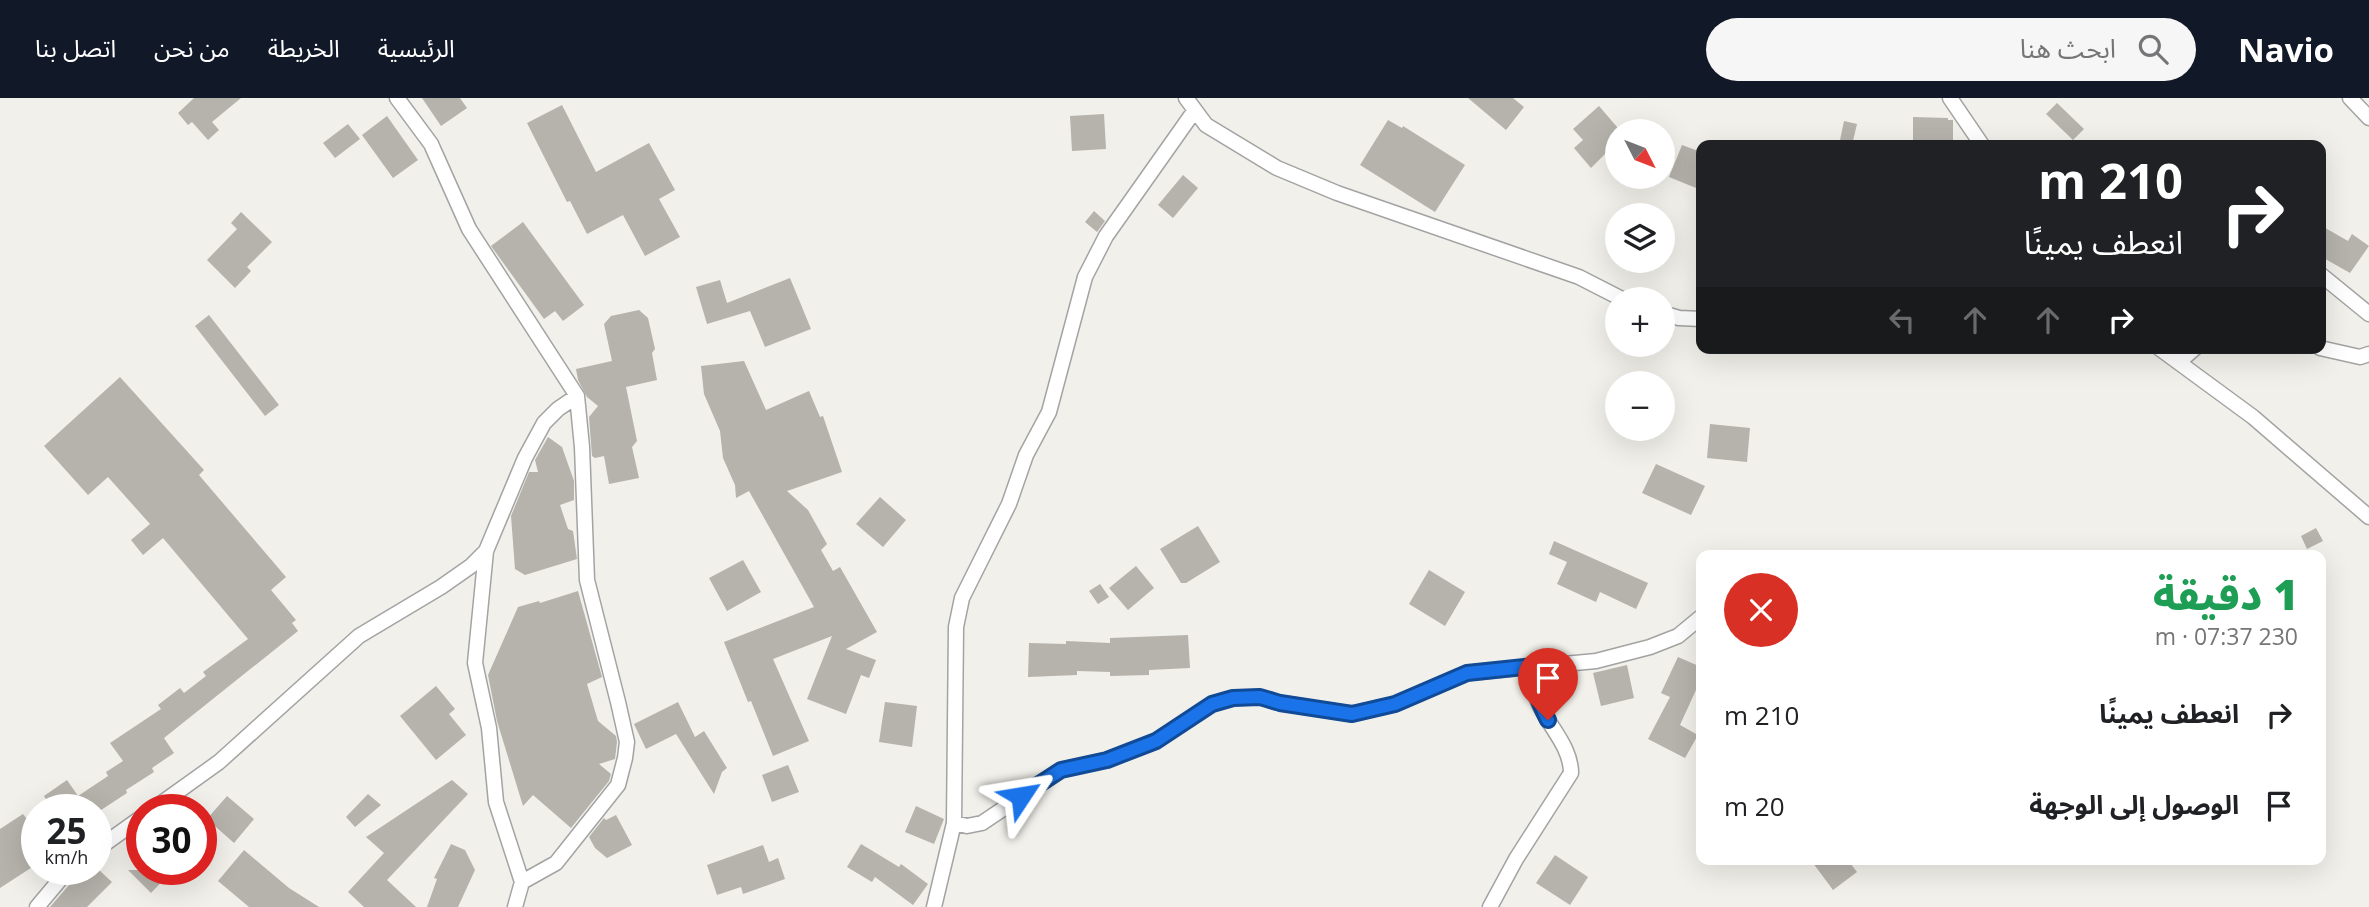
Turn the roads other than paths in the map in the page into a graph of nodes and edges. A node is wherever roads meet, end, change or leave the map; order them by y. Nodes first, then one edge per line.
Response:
1 (397, 98) edge
2 (1950, 98) edge
3 (2350, 98) edge
4 (1190, 104) edge
5 (2369, 118) edge
6 (1979, 140) edge
7 (2326, 279) edge
8 (1605, 290) edge
9 (2369, 314) edge
10 (1675, 317) edge
11 (1696, 319) edge
12 (2326, 349) edge
13 (2168, 354) edge
14 (2188, 354) edge
15 (2369, 354) edge
16 (2179, 362) junction
17 (578, 396) junction
18 (2369, 517) edge
19 (486, 551) junction
20 (1696, 621) edge
21 (1533, 666) junction
22 (174, 794) edge
23 (954, 822) junction
24 (522, 882) junction
25 (56, 885) edge
26 (38, 906) edge
27 (515, 907) edge
28 (934, 907) edge
29 (1490, 907) edge

1 - 17 street
2 - 6 street
3 - 5 street
4 - 8 street
4 - 23 street
7 - 9 street
10 - 11 street
12 - 15 street
13 - 16 street
14 - 16 street
16 - 18 street
17 - 19 street
17 - 24 street
19 - 22 street
19 - 24 street
20 - 21 street
21 - 23 street
21 - 29 street
23 - 28 street
24 - 27 street
25 - 26 street

